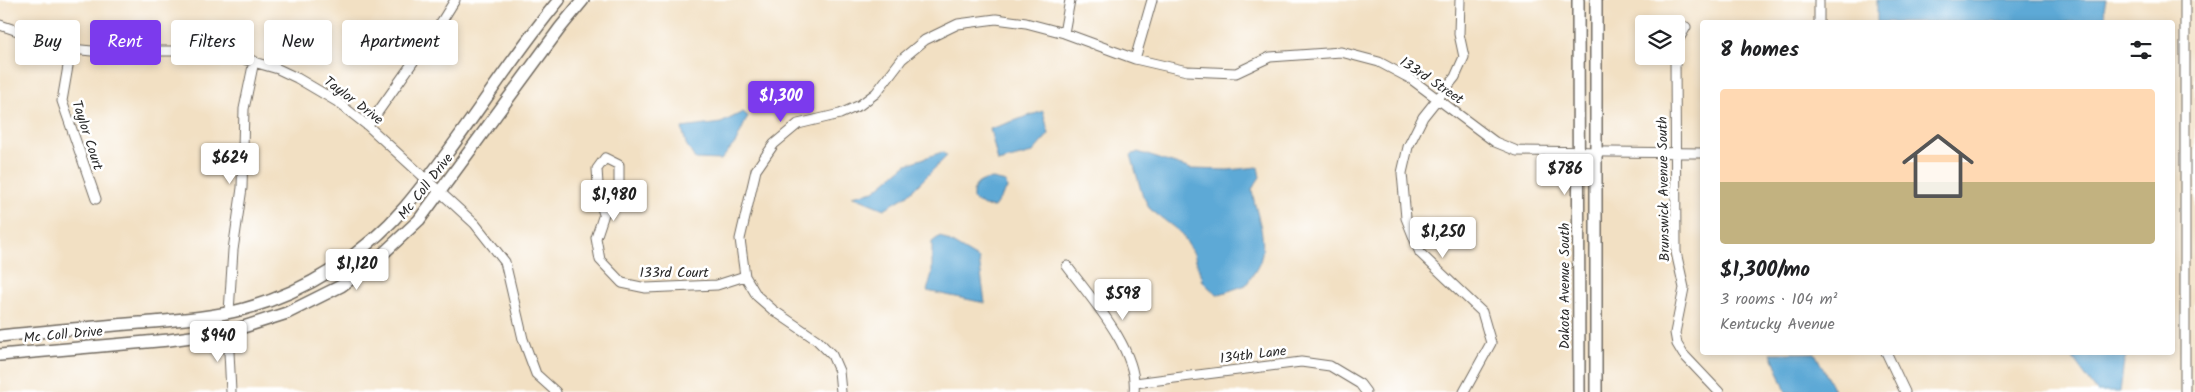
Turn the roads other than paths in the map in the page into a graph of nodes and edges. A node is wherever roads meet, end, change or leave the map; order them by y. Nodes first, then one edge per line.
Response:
1 (455, 0) edge
2 (559, 0) edge
3 (583, 0) edge
4 (1070, 0) edge
5 (1152, 0) edge
6 (1460, 0) edge
7 (1578, 0) edge
8 (1596, 0) edge
9 (1819, 0) edge
10 (2185, 0) edge
11 (1818, 20) edge
12 (0, 25) edge
13 (15, 30) edge
14 (1064, 33) junction
15 (80, 49) edge
16 (171, 51) edge
17 (1135, 59) junction
18 (254, 61) edge
19 (68, 65) edge
20 (253, 65) edge
21 (1675, 65) edge
22 (1438, 99) junction
23 (368, 126) junction
24 (2185, 143) junction
25 (2195, 143) edge
26 (1578, 150) junction
27 (1595, 151) junction
28 (1675, 152) junction
29 (1700, 153) edge
30 (427, 180) junction
31 (441, 192) junction
32 (96, 198) dead end
33 (604, 214) junction
34 (1067, 266) dead end
35 (745, 276) junction
36 (229, 312) junction
37 (228, 332) junction
38 (0, 336) edge
39 (0, 355) edge
40 (1887, 355) edge
41 (1134, 388) edge
42 (230, 392) edge
43 (556, 392) edge
44 (841, 392) edge
45 (1366, 392) edge
46 (1464, 392) edge
47 (1579, 392) edge
48 (1596, 392) edge
49 (1720, 392) edge
50 (1905, 392) edge
51 (2185, 392) edge

1 - 23 street
2 - 30 main road, Mc Coll Drive
3 - 31 main road, Mc Coll Drive
4 - 14 street
5 - 17 street
6 - 22 street
7 - 26 main road, Dakota Avenue South
8 - 27 main road
9 - 11 street
10 - 24 street
12 - 13 street, Taylor Drive
14 - 17 street, 133rd Street
14 - 35 street, 133rd Street
15 - 16 street, Taylor Drive
17 - 22 street, 133rd Street
18 - 23 street, Taylor Drive
19 - 32 street, Taylor Court
20 - 36 street
21 - 28 street, Brunswick Avenue South
22 - 26 street, 133rd Street
22 - 46 street
23 - 30 street, Taylor Drive
24 - 25 street
24 - 51 street
26 - 27 street, 133rd Street
26 - 47 main road, Dakota Avenue South
27 - 28 street, 133rd Street
27 - 48 main road
28 - 29 street, 133rd Street
28 - 49 street, Brunswick Avenue South
30 - 31 street, Taylor Drive
30 - 36 main road, Mc Coll Drive
31 - 37 main road, Mc Coll Drive
31 - 43 street, Taylor Drive
33 - 33 street, 133rd Court
33 - 35 street, 133rd Court
34 - 41 street
35 - 44 street
36 - 38 main road, Mc Coll Drive
37 - 39 main road, Mc Coll Drive
37 - 42 street
40 - 50 street
41 - 45 street, 134th Lane

